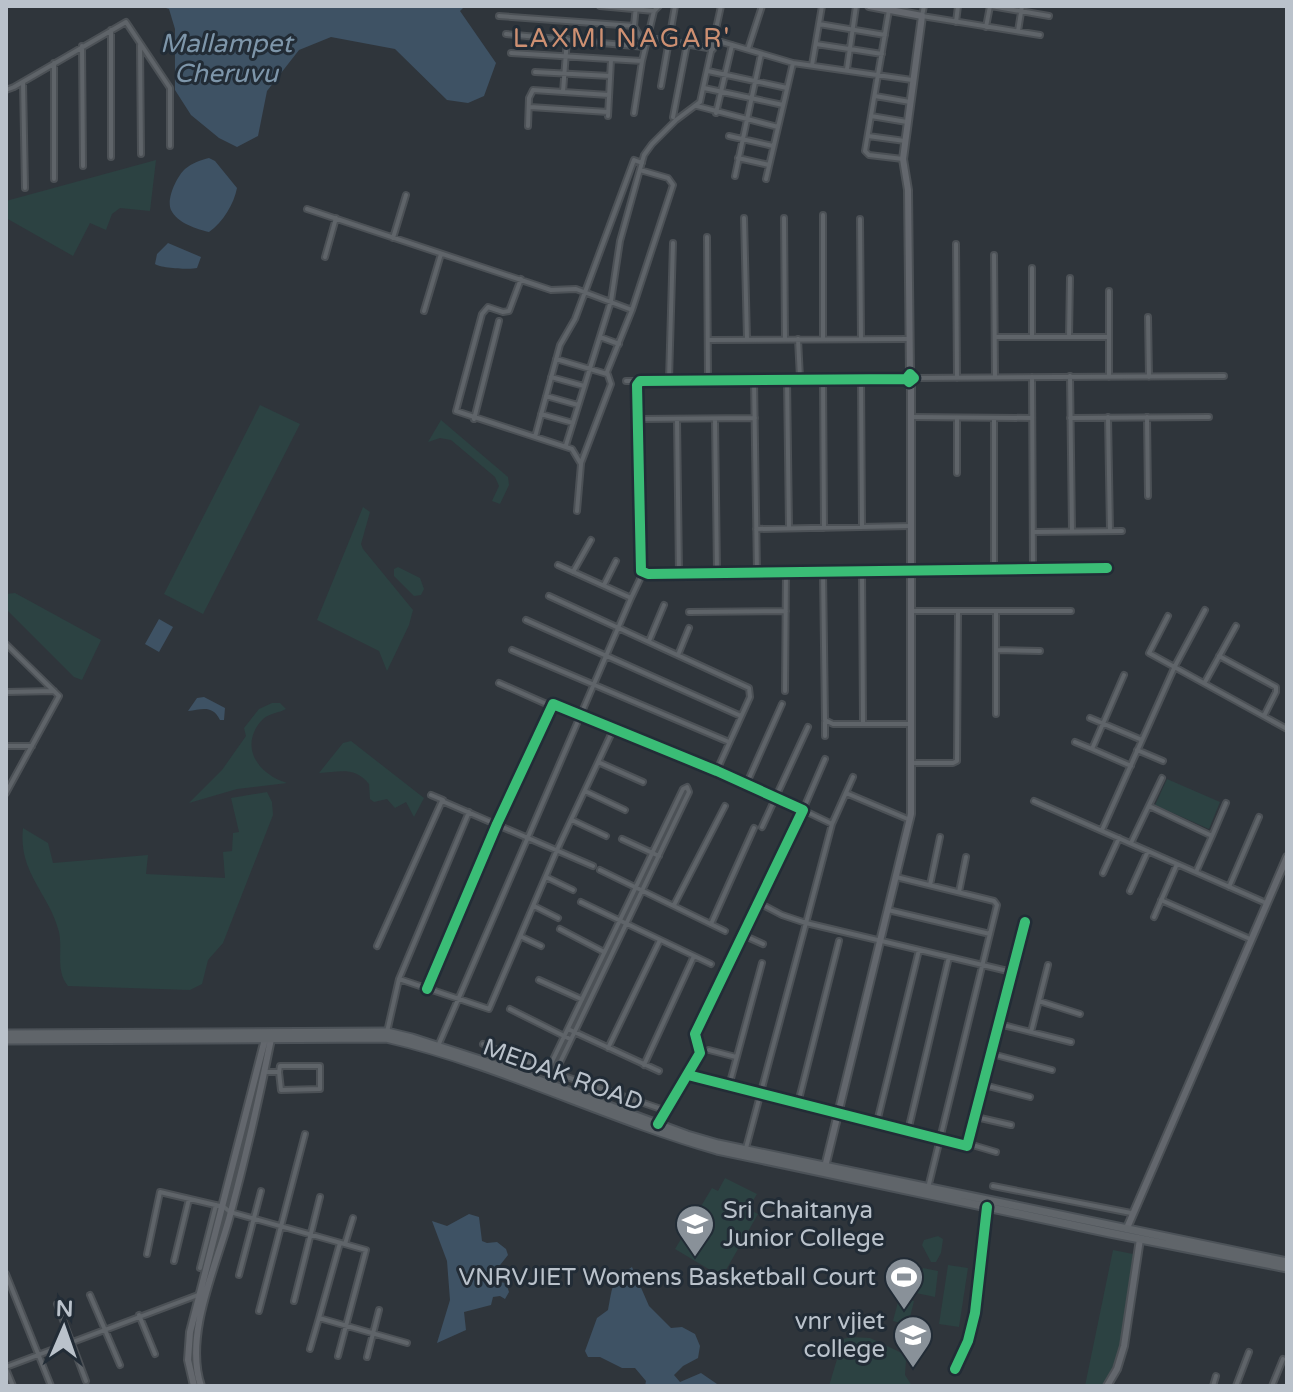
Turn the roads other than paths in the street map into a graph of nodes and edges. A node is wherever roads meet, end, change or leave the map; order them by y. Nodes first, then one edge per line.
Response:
1 (600, 6) edge
2 (659, 6) edge
3 (675, 6) edge
4 (721, 6) edge
5 (762, 6) edge
6 (822, 6) edge
7 (856, 6) edge
8 (869, 6) edge
9 (924, 6) edge
10 (958, 6) edge
11 (990, 6) edge
12 (636, 7) edge
13 (1022, 9) edge
14 (889, 10) junction
15 (654, 11) junction
16 (499, 16) dead end
17 (922, 16) junction
18 (1049, 16) dead end
19 (956, 22) junction
20 (819, 24) junction
21 (634, 26) junction
22 (986, 27) junction
23 (853, 29) junction
24 (111, 30) junction
25 (1018, 32) junction
26 (506, 34) dead end
27 (885, 35) junction
28 (1040, 35) dead end
29 (567, 39) junction
30 (647, 39) junction
31 (715, 40) junction
32 (140, 42) junction
33 (669, 42) junction
34 (687, 44) junction
35 (816, 44) junction
36 (732, 45) junction
37 (82, 46) junction
38 (645, 47) junction
39 (713, 49) junction
40 (850, 49) junction
41 (747, 50) junction
42 (511, 53) dead end
43 (761, 54) junction
44 (882, 54) junction
45 (566, 57) junction
46 (611, 60) junction
47 (642, 61) junction
48 (54, 63) junction
49 (793, 63) junction
50 (812, 65) junction
51 (847, 69) junction
52 (708, 71) junction
53 (535, 72) dead end
54 (565, 74) junction
55 (878, 74) junction
56 (725, 75) junction
57 (610, 76) junction
58 (913, 80) junction
59 (755, 81) junction
60 (23, 82) junction
61 (661, 86) dead end
62 (704, 88) junction
63 (787, 88) junction
64 (6, 90) edge
65 (563, 92) junction
66 (721, 93) junction
67 (609, 95) junction
68 (875, 96) junction
69 (751, 99) junction
70 (910, 102) junction
71 (783, 105) junction
72 (697, 106) junction
73 (530, 107) junction
74 (634, 113) dead end
75 (716, 113) junction
76 (871, 116) junction
77 (673, 117) dead end
78 (747, 120) junction
79 (907, 122) junction
80 (528, 126) dead end
81 (778, 127) junction
82 (729, 136) dead end
83 (868, 136) junction
84 (743, 139) junction
85 (905, 141) junction
86 (170, 146) dead end
87 (774, 146) junction
88 (141, 154) dead end
89 (111, 157) dead end
90 (738, 158) junction
91 (903, 159) junction
92 (642, 163) junction
93 (769, 165) junction
94 (83, 166) dead end
95 (640, 170) junction
96 (735, 176) dead end
97 (54, 179) dead end
98 (766, 179) dead end
99 (25, 188) dead end
100 (406, 195) dead end
101 (307, 209) dead end
102 (823, 215) dead end
103 (336, 218) junction
104 (744, 218) dead end
105 (784, 218) dead end
106 (860, 219) dead end
107 (707, 237) dead end
108 (393, 238) junction
109 (673, 243) dead end
110 (956, 244) dead end
111 (441, 254) junction
112 (994, 255) dead end
113 (325, 257) dead end
114 (1032, 268) dead end
115 (1070, 278) dead end
116 (521, 279) junction
117 (1109, 291) dead end
118 (584, 292) junction
119 (611, 301) junction
120 (632, 310) junction
121 (424, 311) dead end
122 (1148, 317) dead end
123 (499, 321) dead end
124 (600, 337) junction
125 (995, 337) junction
126 (1032, 337) junction
127 (1069, 337) junction
128 (1109, 337) junction
129 (747, 339) junction
130 (785, 339) junction
131 (798, 339) junction
132 (823, 339) junction
133 (861, 339) junction
134 (909, 339) junction
135 (708, 340) junction
136 (619, 344) junction
137 (556, 359) junction
138 (590, 368) junction
139 (607, 374) junction
140 (1070, 376) junction
141 (1224, 376) dead end
142 (551, 377) junction
143 (995, 377) junction
144 (1032, 377) junction
145 (1109, 377) junction
146 (1149, 377) junction
147 (800, 378) junction
148 (823, 378) junction
149 (861, 378) junction
150 (910, 378) junction
151 (957, 378) junction
152 (708, 379) junction
153 (787, 379) junction
154 (669, 380) junction
155 (754, 380) junction
156 (626, 381) dead end
157 (640, 381) junction
158 (584, 387) junction
159 (546, 396) junction
160 (578, 405) junction
161 (541, 414) junction
162 (909, 417) junction
163 (1108, 417) junction
164 (1147, 417) junction
165 (1209, 417) dead end
166 (755, 418) junction
167 (957, 418) junction
168 (994, 418) junction
169 (1032, 418) junction
170 (1070, 418) junction
171 (474, 419) junction
172 (638, 419) junction
173 (677, 419) junction
174 (715, 419) junction
175 (573, 423) junction
176 (535, 437) junction
177 (566, 445) junction
178 (581, 464) junction
179 (957, 473) dead end
180 (1148, 496) dead end
181 (577, 511) dead end
182 (910, 526) junction
183 (862, 527) junction
184 (789, 528) junction
185 (824, 528) junction
186 (756, 529) junction
187 (1072, 531) junction
188 (1110, 531) junction
189 (1122, 531) dead end
190 (1033, 532) junction
191 (591, 540) dead end
192 (616, 561) dead end
193 (558, 565) dead end
194 (1107, 568) dead end
195 (994, 569) junction
196 (1033, 569) junction
197 (910, 570) junction
198 (862, 571) junction
199 (573, 572) junction
200 (786, 572) junction
201 (823, 572) junction
202 (717, 573) junction
203 (757, 573) junction
204 (679, 574) junction
205 (640, 579) dead end
206 (604, 585) junction
207 (549, 596) dead end
208 (631, 598) junction
209 (664, 605) dead end
210 (1205, 610) dead end
211 (786, 611) junction
212 (911, 611) junction
213 (958, 611) junction
214 (996, 611) junction
215 (1071, 611) dead end
216 (689, 612) dead end
217 (1168, 616) dead end
218 (526, 620) dead end
219 (1236, 626) dead end
220 (619, 628) junction
221 (689, 628) dead end
222 (649, 641) junction
223 (6, 644) edge
224 (512, 650) dead end
225 (996, 650) junction
226 (1040, 651) dead end
227 (678, 655) junction
228 (607, 656) junction
229 (1219, 656) junction
230 (1175, 666) junction
231 (1124, 675) dead end
232 (1205, 682) junction
233 (499, 683) dead end
234 (595, 685) junction
235 (54, 691) junction
236 (785, 691) dead end
237 (6, 692) edge
238 (782, 704) dead end
239 (551, 706) junction
240 (996, 714) dead end
241 (581, 715) junction
242 (741, 716) junction
243 (1264, 716) junction
244 (1090, 718) dead end
245 (825, 720) junction
246 (863, 724) junction
247 (910, 724) junction
248 (1103, 724) junction
249 (808, 727) dead end
250 (1287, 729) edge
251 (613, 730) junction
252 (825, 736) dead end
253 (1142, 740) junction
254 (729, 742) junction
255 (1075, 742) dead end
256 (6, 746) edge
257 (32, 746) junction
258 (1092, 749) junction
259 (1137, 750) junction
260 (825, 759) dead end
261 (1163, 761) dead end
262 (598, 762) junction
263 (911, 763) junction
264 (1131, 766) junction
265 (717, 771) junction
266 (853, 777) dead end
267 (1162, 778) dead end
268 (643, 782) dead end
269 (746, 785) junction
270 (585, 791) junction
271 (6, 793) edge
272 (846, 793) junction
273 (431, 795) dead end
274 (776, 798) junction
275 (445, 801) junction
276 (1034, 801) dead end
277 (1226, 803) dead end
278 (725, 806) dead end
279 (1149, 806) junction
280 (625, 810) dead end
281 (803, 810) junction
282 (469, 812) junction
283 (1259, 817) dead end
284 (572, 820) junction
285 (910, 820) junction
286 (497, 824) junction
287 (832, 824) junction
288 (762, 827) dead end
289 (754, 828) dead end
290 (1102, 830) junction
291 (606, 836) dead end
292 (1212, 836) junction
293 (940, 837) dead end
294 (528, 838) junction
295 (1119, 838) junction
296 (622, 839) dead end
297 (1131, 843) junction
298 (557, 850) junction
299 (1148, 851) junction
300 (651, 853) junction
301 (659, 856) junction
302 (966, 857) dead end
303 (1287, 857) edge
304 (1177, 864) junction
305 (593, 866) dead end
306 (1285, 868) edge
307 (600, 870) dead end
308 (1196, 872) junction
309 (1103, 873) dead end
310 (546, 877) junction
311 (896, 877) junction
312 (930, 885) junction
313 (1229, 887) junction
314 (636, 888) junction
315 (573, 890) dead end
316 (1130, 891) dead end
317 (642, 892) junction
318 (959, 892) junction
319 (1161, 900) junction
320 (581, 902) dead end
321 (759, 903) junction
322 (1266, 903) junction
323 (674, 905) junction
324 (534, 906) junction
325 (888, 910) junction
326 (1154, 917) dead end
327 (558, 918) dead end
328 (1025, 922) dead end
329 (623, 923) junction
330 (806, 923) junction
331 (711, 924) junction
332 (560, 929) dead end
333 (725, 931) dead end
334 (990, 934) junction
335 (743, 935) junction
336 (522, 937) junction
337 (1250, 939) junction
338 (660, 940) junction
339 (880, 940) junction
340 (839, 941) dead end
341 (763, 944) dead end
342 (377, 946) dead end
343 (541, 946) dead end
344 (919, 950) junction
345 (605, 952) junction
346 (611, 956) junction
347 (694, 956) junction
348 (949, 957) junction
349 (762, 963) dead end
350 (711, 964) dead end
351 (983, 965) junction
352 (1048, 965) dead end
353 (1012, 972) junction
354 (399, 979) junction
355 (539, 980) dead end
356 (427, 989) junction
357 (581, 1000) junction
358 (460, 1001) junction
359 (1039, 1001) junction
360 (588, 1003) junction
361 (489, 1009) junction
362 (510, 1009) dead end
363 (496, 1012) dead end
364 (1080, 1014) dead end
365 (999, 1024) junction
366 (568, 1029) junction
367 (574, 1032) junction
368 (1031, 1032) junction
369 (386, 1035) junction
370 (6, 1037) edge
371 (568, 1037) junction
372 (268, 1039) junction
373 (1071, 1042) dead end
374 (483, 1044) dead end
375 (438, 1046) junction
376 (608, 1048) junction
377 (709, 1050) dead end
378 (992, 1054) junction
379 (736, 1057) junction
380 (644, 1065) junction
381 (1052, 1070) dead end
382 (551, 1071) junction
383 (659, 1071) dead end
384 (264, 1072) junction
385 (279, 1072) junction
386 (688, 1075) junction
387 (547, 1083) junction
388 (984, 1085) junction
389 (729, 1086) junction
390 (760, 1093) junction
391 (1030, 1097) dead end
392 (798, 1103) junction
393 (667, 1111) junction
394 (837, 1113) junction
395 (976, 1117) junction
396 (877, 1123) junction
397 (658, 1124) junction
398 (1011, 1125) dead end
399 (908, 1131) junction
400 (305, 1134) dead end
401 (940, 1139) junction
402 (969, 1144) junction
403 (745, 1151) junction
404 (996, 1152) dead end
405 (825, 1167) junction
406 (993, 1186) dead end
407 (928, 1188) junction
408 (261, 1191) dead end
409 (320, 1197) dead end
410 (189, 1199) junction
411 (220, 1206) junction
412 (230, 1212) junction
413 (1131, 1213) junction
414 (353, 1218) dead end
415 (254, 1219) junction
416 (281, 1225) junction
417 (1127, 1228) junction
418 (310, 1234) junction
419 (1140, 1239) junction
420 (343, 1243) junction
421 (147, 1254) dead end
422 (1242, 1256) junction
423 (174, 1261) dead end
424 (1287, 1265) edge
425 (200, 1268) dead end
426 (6, 1274) edge
427 (239, 1275) dead end
428 (90, 1295) dead end
429 (203, 1295) junction
430 (294, 1301) dead end
431 (57, 1304) dead end
432 (379, 1310) dead end
433 (259, 1311) dead end
434 (139, 1315) junction
435 (319, 1318) junction
436 (346, 1327) junction
437 (105, 1328) junction
438 (373, 1333) junction
439 (71, 1342) junction
440 (407, 1343) dead end
441 (310, 1349) dead end
442 (1249, 1352) dead end
443 (155, 1354) dead end
444 (38, 1355) junction
445 (338, 1356) dead end
446 (367, 1357) dead end
447 (1283, 1359) dead end
448 (120, 1365) dead end
449 (6, 1368) edge
450 (1216, 1376) dead end
451 (86, 1381) dead end
452 (13, 1386) edge
453 (51, 1386) edge
454 (194, 1386) edge
455 (201, 1386) edge
456 (1107, 1386) edge
457 (1213, 1386) edge
458 (1236, 1386) edge
459 (1272, 1386) edge

1 - 12 street
2 - 15 street
3 - 33 street
4 - 31 street
5 - 41 street
6 - 20 street
7 - 23 street
8 - 14 street
9 - 17 street
10 - 19 street
11 - 13 street
11 - 22 street
12 - 15 street
12 - 21 street
13 - 18 street
13 - 25 street
14 - 17 street
14 - 27 street
15 - 30 street
16 - 21 street
17 - 19 street
17 - 58 street
19 - 22 street
20 - 23 street
20 - 35 street
21 - 30 street
22 - 25 street
23 - 27 street
23 - 40 street
24 - 32 street
24 - 37 street
24 - 89 street
25 - 28 street
26 - 29 street
27 - 44 street
29 - 38 street
29 - 45 street
30 - 33 street
30 - 38 street
31 - 36 street
31 - 39 street
32 - 86 street
32 - 88 street
33 - 34 street
33 - 61 street
34 - 39 street
34 - 77 street
35 - 40 street
35 - 50 street
36 - 41 street
36 - 56 street
37 - 48 street
37 - 94 street
38 - 47 street
39 - 52 street
40 - 44 street
40 - 51 street
41 - 43 street
42 - 45 street
43 - 49 street
43 - 59 street
44 - 55 street
45 - 46 street
45 - 54 street
46 - 47 street
46 - 57 street
47 - 74 street
48 - 60 street
48 - 97 street
49 - 50 street
49 - 63 street
50 - 51 street
51 - 55 street
52 - 56 street
52 - 62 street
53 - 54 street
54 - 57 street
54 - 65 street
55 - 58 street
55 - 68 street
56 - 59 street
56 - 66 street
57 - 67 street
58 - 70 street
59 - 63 street
59 - 69 street
60 - 64 street
60 - 99 street
62 - 66 street
62 - 72 street
63 - 71 street
65 - 67 street
65 - 73 street
66 - 69 street
66 - 75 street
67 - 73 street
68 - 70 street
68 - 76 street
69 - 71 street
69 - 78 street
70 - 79 street
71 - 81 street
72 - 75 street
72 - 92 street
73 - 80 street
75 - 78 street
76 - 79 street
76 - 83 street
78 - 81 street
78 - 84 street
79 - 85 street
81 - 87 street
82 - 84 street
83 - 85 street
83 - 91 street
84 - 87 street
84 - 90 street
85 - 91 street
87 - 93 street
90 - 93 street
90 - 96 street
91 - 134 street
92 - 95 street
92 - 118 street
93 - 98 street
95 - 119 street
95 - 120 street
100 - 108 street
101 - 103 street
102 - 132 street
103 - 108 street
103 - 113 street
104 - 129 street
105 - 130 street
106 - 133 street
107 - 135 street
108 - 111 street
109 - 154 street
110 - 151 street
111 - 116 street
111 - 121 street
112 - 125 street
114 - 126 street
115 - 127 street
116 - 118 street
116 - 171 street
117 - 128 street
118 - 119 street
118 - 137 street
119 - 120 street
119 - 124 street
120 - 136 street
122 - 146 street
123 - 171 street
124 - 136 street
124 - 138 street
125 - 126 street
125 - 143 street
126 - 127 street
127 - 128 street
128 - 145 street
129 - 130 street
129 - 135 street
130 - 131 street
131 - 132 street
131 - 147 street
132 - 133 street
133 - 134 street
134 - 150 street
135 - 152 street
136 - 139 street
137 - 138 street
137 - 142 street
138 - 139 street
138 - 158 street
139 - 178 street
140 - 144 street
140 - 145 street
140 - 170 street
141 - 146 street
142 - 158 street
142 - 159 street
143 - 144 street
143 - 151 street
144 - 169 street
145 - 146 street
147 - 148 street
147 - 153 street
148 - 149 street
148 - 185 street
149 - 150 street
149 - 183 street
150 - 151 street
150 - 162 street
152 - 154 street
152 - 155 street
153 - 155 street
153 - 184 street
154 - 157 street
155 - 166 street
156 - 157 street
157 - 172 street
158 - 160 street
159 - 160 street
159 - 161 street
160 - 175 street
161 - 175 street
161 - 176 street
162 - 167 street
162 - 182 street
163 - 164 street
163 - 170 street
163 - 188 street
164 - 165 street
164 - 180 street
166 - 174 street
166 - 186 street
167 - 168 street
167 - 179 street
168 - 169 street
168 - 195 street
169 - 190 street
170 - 187 street
171 - 176 street
172 - 173 street
172 - 204 street
173 - 174 street
173 - 204 street
174 - 202 street
175 - 177 street
176 - 177 street
177 - 178 street
178 - 181 street
182 - 183 street
182 - 197 street
183 - 185 street
184 - 185 street
184 - 186 street
186 - 203 street
187 - 188 street
187 - 190 street
188 - 189 street
190 - 196 street
191 - 199 street
192 - 206 street
193 - 199 street
194 - 196 street
195 - 196 street
195 - 197 street
197 - 198 street
197 - 212 street
198 - 201 street
198 - 246 street
199 - 206 street
200 - 201 street
200 - 203 street
200 - 211 street
201 - 245 street
202 - 203 street
202 - 204 street
205 - 208 street
206 - 208 street
207 - 220 street
208 - 220 street
209 - 222 street
210 - 230 street
211 - 216 street
211 - 236 street
212 - 213 street
212 - 247 street
213 - 214 street
213 - 263 street
214 - 215 street
214 - 225 street
217 - 230 street
218 - 228 street
219 - 229 street
220 - 222 street
220 - 228 street
221 - 227 street
222 - 227 street
223 - 235 street
224 - 234 street
225 - 226 street
225 - 240 street
227 - 242 street
228 - 234 street
228 - 242 street
229 - 232 street
229 - 243 street
230 - 232 street
230 - 253 street
231 - 248 street
232 - 243 street
233 - 239 street
234 - 241 street
234 - 254 street
235 - 237 street
235 - 257 street
238 - 269 street
239 - 241 street
239 - 286 street
241 - 251 street
241 - 294 street
242 - 254 street
243 - 250 street
244 - 248 street
245 - 246 street
245 - 252 street
246 - 247 street
247 - 263 street
248 - 253 street
248 - 258 street
249 - 274 street
251 - 262 street
251 - 265 street
253 - 259 street
254 - 265 street
255 - 258 street
256 - 257 street
257 - 271 street
258 - 264 street
259 - 261 street
259 - 264 street
260 - 281 street
262 - 268 street
262 - 270 street
263 - 285 street
264 - 290 street
265 - 269 street
266 - 272 street
267 - 279 street
269 - 274 street
270 - 280 street
270 - 284 street
272 - 285 street
272 - 287 street
273 - 275 street
274 - 281 street
274 - 288 street
275 - 282 street
275 - 342 street
276 - 290 street
277 - 292 street
278 - 323 street
279 - 292 street
279 - 297 street
281 - 287 street
281 - 321 street
282 - 286 street
282 - 354 street
283 - 313 street
284 - 291 street
284 - 298 street
285 - 311 street
286 - 294 street
286 - 356 street
287 - 330 street
289 - 331 street
290 - 295 street
292 - 308 street
293 - 312 street
294 - 298 street
294 - 358 street
295 - 297 street
295 - 309 street
296 - 300 street
297 - 299 street
298 - 305 street
298 - 310 street
299 - 304 street
299 - 316 street
300 - 301 street
300 - 301 street
300 - 314 street
301 - 317 street
302 - 318 street
303 - 306 street
304 - 308 street
304 - 319 street
306 - 322 street
307 - 314 street
308 - 313 street
310 - 315 street
310 - 324 street
311 - 312 street
311 - 325 street
312 - 318 street
313 - 322 street
314 - 317 street
314 - 329 street
317 - 323 street
317 - 329 street
318 - 334 street
319 - 326 street
319 - 337 street
320 - 329 street
321 - 330 street
321 - 335 street
322 - 337 street
323 - 331 street
324 - 327 street
324 - 336 street
325 - 334 street
325 - 339 street
328 - 353 street
329 - 338 street
329 - 345 street
329 - 346 street
330 - 339 street
330 - 390 street
331 - 333 street
332 - 345 street
334 - 351 street
335 - 341 street
335 - 386 street
336 - 343 street
336 - 361 street
337 - 413 street
338 - 347 street
338 - 376 street
339 - 344 street
339 - 394 street
340 - 392 street
344 - 348 street
344 - 396 street
345 - 346 street
345 - 357 street
346 - 360 street
347 - 350 street
347 - 380 street
348 - 351 street
348 - 399 street
349 - 379 street
351 - 353 street
351 - 401 street
352 - 359 street
353 - 365 street
354 - 356 street
354 - 369 street
355 - 357 street
356 - 358 street
357 - 360 street
357 - 366 street
358 - 361 street
358 - 375 street
359 - 364 street
359 - 368 street
360 - 367 street
361 - 363 street
362 - 371 street
365 - 368 street
365 - 378 street
366 - 367 street
366 - 371 street
367 - 371 street
367 - 376 street
368 - 373 street
369 - 370 main road, MEDAK ROAD
369 - 372 main road, MEDAK ROAD
369 - 375 main road, MEDAK ROAD
369 - 419 main road, MEDAK ROAD
370 - 372 main road, MEDAK ROAD
371 - 382 street
372 - 384 street
372 - 411 street
374 - 382 street
375 - 387 main road, MEDAK ROAD
376 - 380 street
377 - 379 street
378 - 381 street
378 - 388 street
379 - 389 street
380 - 383 street
382 - 387 street
382 - 393 street
384 - 385 street
384 - 412 street
385 - 385 street
386 - 389 street
386 - 393 street
387 - 397 main road, MEDAK ROAD
388 - 391 street
388 - 395 street
389 - 390 street
390 - 392 street
390 - 403 street
392 - 394 street
393 - 397 street
394 - 396 street
394 - 405 street
395 - 398 street
395 - 402 street
396 - 399 street
397 - 403 main road, MEDAK ROAD
399 - 401 street
400 - 416 street
401 - 402 street
401 - 407 street
402 - 404 street
403 - 405 main road, MEDAK ROAD
405 - 407 main road, MEDAK ROAD
406 - 413 street
407 - 417 main road, MEDAK ROAD
408 - 415 street
409 - 418 street
410 - 411 street
410 - 421 street
410 - 423 street
411 - 412 street
411 - 425 street
411 - 429 street
412 - 415 street
412 - 429 street
413 - 417 street
414 - 420 street
415 - 416 street
415 - 427 street
416 - 418 street
416 - 433 street
417 - 422 main road, MEDAK ROAD
418 - 420 street
418 - 430 street
419 - 422 main road, MEDAK ROAD
419 - 456 street
420 - 435 street
420 - 436 street
422 - 424 main road, MEDAK ROAD
426 - 444 street
428 - 437 street
429 - 434 street
429 - 454 street
429 - 455 street
431 - 439 street
432 - 438 street
434 - 437 street
434 - 443 street
435 - 436 street
435 - 441 street
436 - 438 street
436 - 445 street
437 - 439 street
437 - 448 street
438 - 440 street
438 - 446 street
439 - 444 street
439 - 451 street
442 - 458 street
444 - 449 street
444 - 453 street
447 - 459 street
449 - 452 street
450 - 457 street

